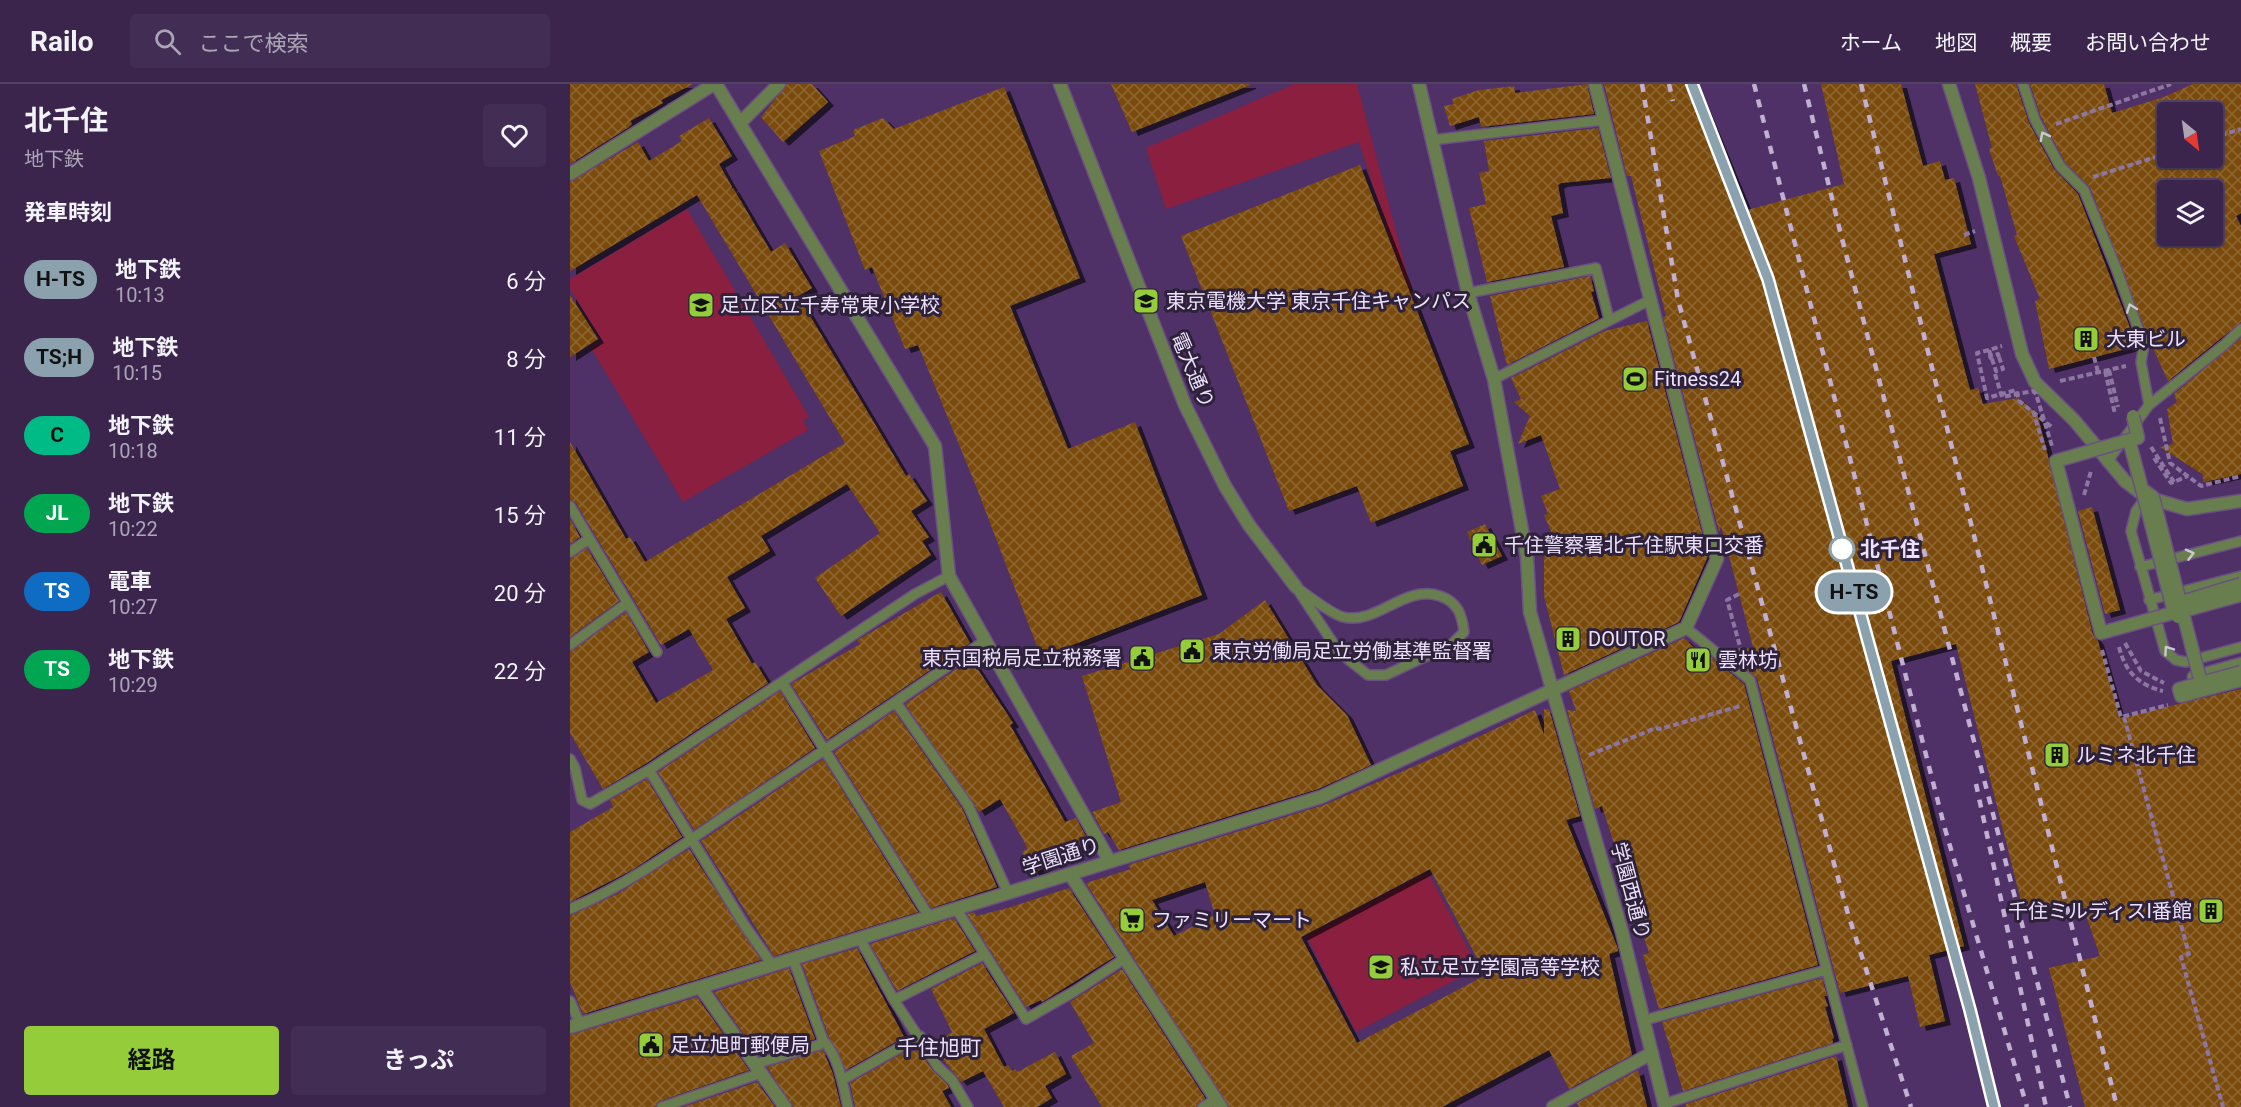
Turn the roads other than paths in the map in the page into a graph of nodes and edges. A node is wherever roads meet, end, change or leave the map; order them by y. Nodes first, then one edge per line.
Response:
1 (715, 84) edge
2 (779, 84) edge
3 (1060, 84) edge
4 (1419, 84) edge
5 (1595, 84) edge
6 (1948, 84) edge
7 (2023, 84) edge
8 (1604, 120) junction
9 (740, 123) junction
10 (1432, 140) junction
11 (570, 174) edge
12 (1468, 293) junction
13 (1650, 300) junction
14 (1610, 319) junction
15 (2241, 329) edge
16 (1494, 379) junction
17 (2152, 402) junction
18 (2123, 415) road end
19 (2129, 440) junction
20 (2107, 462) junction
21 (2144, 493) junction
22 (2241, 501) edge
23 (570, 506) edge
24 (589, 539) junction
25 (2241, 542) edge
26 (570, 552) edge
27 (2140, 567) junction
28 (949, 576) junction
29 (2241, 576) edge
30 (2241, 584) edge
31 (1296, 587) junction
32 (2241, 595) edge
33 (2149, 600) junction
34 (627, 603) junction
35 (2178, 607) junction
36 (1686, 628) junction
37 (986, 640) junction
38 (570, 645) edge
39 (2241, 647) edge
40 (657, 652) dead end
41 (2241, 664) edge
42 (2241, 672) edge
43 (2198, 680) junction
44 (2241, 680) edge
45 (782, 682) junction
46 (1551, 687) junction
47 (897, 704) junction
48 (825, 750) junction
49 (570, 759) edge
50 (650, 770) junction
51 (692, 839) junction
52 (1109, 860) junction
53 (1070, 874) junction
54 (1008, 894) junction
55 (570, 909) edge
56 (957, 910) junction
57 (930, 918) junction
58 (860, 939) junction
59 (985, 954) junction
60 (793, 959) junction
61 (1124, 959) junction
62 (773, 966) junction
63 (1826, 970) junction
64 (701, 988) junction
65 (894, 1000) junction
66 (570, 1001) edge
67 (1645, 1020) junction
68 (575, 1025) edge
69 (920, 1036) junction
70 (823, 1040) junction
71 (1847, 1045) junction
72 (1652, 1053) junction
73 (758, 1069) junction
74 (842, 1080) junction
75 (1219, 1103) edge
76 (1665, 1105) edge
77 (662, 1107) edge
78 (785, 1107) edge
79 (848, 1107) edge
80 (968, 1107) edge
81 (1203, 1107) edge
82 (1553, 1107) edge
83 (1863, 1107) edge

1 - 9 street
1 - 11 street
2 - 9 street
3 - 31 street, 電大通り
4 - 10 street, 学園西通り
5 - 8 street
6 - 20 street
17 -> 7 lane
8 - 10 lane
8 - 13 street
9 - 28 street
10 - 12 street, 学園西通り
12 - 14 lane
12 - 16 street, 学園西通り
13 - 14 lane
13 - 36 street
14 - 16 lane
15 - 17 lane
16 - 46 street, 学園西通り
17 - 20 lane
18 - 19 street, bridge
19 - 21 street, bridge
19 - 35 street, bridge
20 - 21 street
21 - 22 street
21 - 27 lane
21 - 35 street, bridge
23 - 24 lane
24 - 26 lane
24 - 34 lane
27 -> 25 lane
27 - 33 lane
28 - 37 street
28 - 45 lane
29 - 33 lane
30 - 35 street, bridge
31 - 31 lane
32 - 35 street, bridge
39 -> 33 lane
34 - 38 lane
34 - 40 lane
35 - 43 street, bridge
36 - 46 street, 学園通り
36 - 63 lane
37 - 47 lane
37 - 52 street
41 - 43 street
42 - 43 street, bridge
43 - 44 street, bridge
45 - 48 lane
45 - 50 lane
46 - 52 street, 学園通り
46 - 67 street, 学園西通り
47 - 48 lane
47 - 54 lane
48 - 51 lane
48 - 57 lane
49 - 50 lane
50 - 51 lane
51 - 55 lane
51 - 62 lane
52 - 53 street, 学園通り
53 - 54 street, 学園通り
53 - 61 street
54 - 56 street, 学園通り
56 - 57 street, 学園通り
56 - 59 lane
57 - 58 street, 学園通り
58 - 60 street, 学園通り
58 - 65 lane
59 - 61 lane
59 - 65 lane
60 - 62 street, 学園通り
60 - 70 lane
61 - 75 street
62 - 64 street, 学園通り
63 - 67 lane
63 - 71 lane
64 - 68 street, 学園通り
64 - 73 street
65 - 69 lane
66 - 68 lane
67 - 72 street, 学園西通り
69 - 74 lane
69 - 80 lane
70 - 73 lane
70 - 74 lane
71 - 76 lane
71 - 83 lane
72 - 76 street, 学園西通り
72 - 82 street
73 - 77 lane
73 - 78 street
74 - 79 lane
75 - 81 lane

